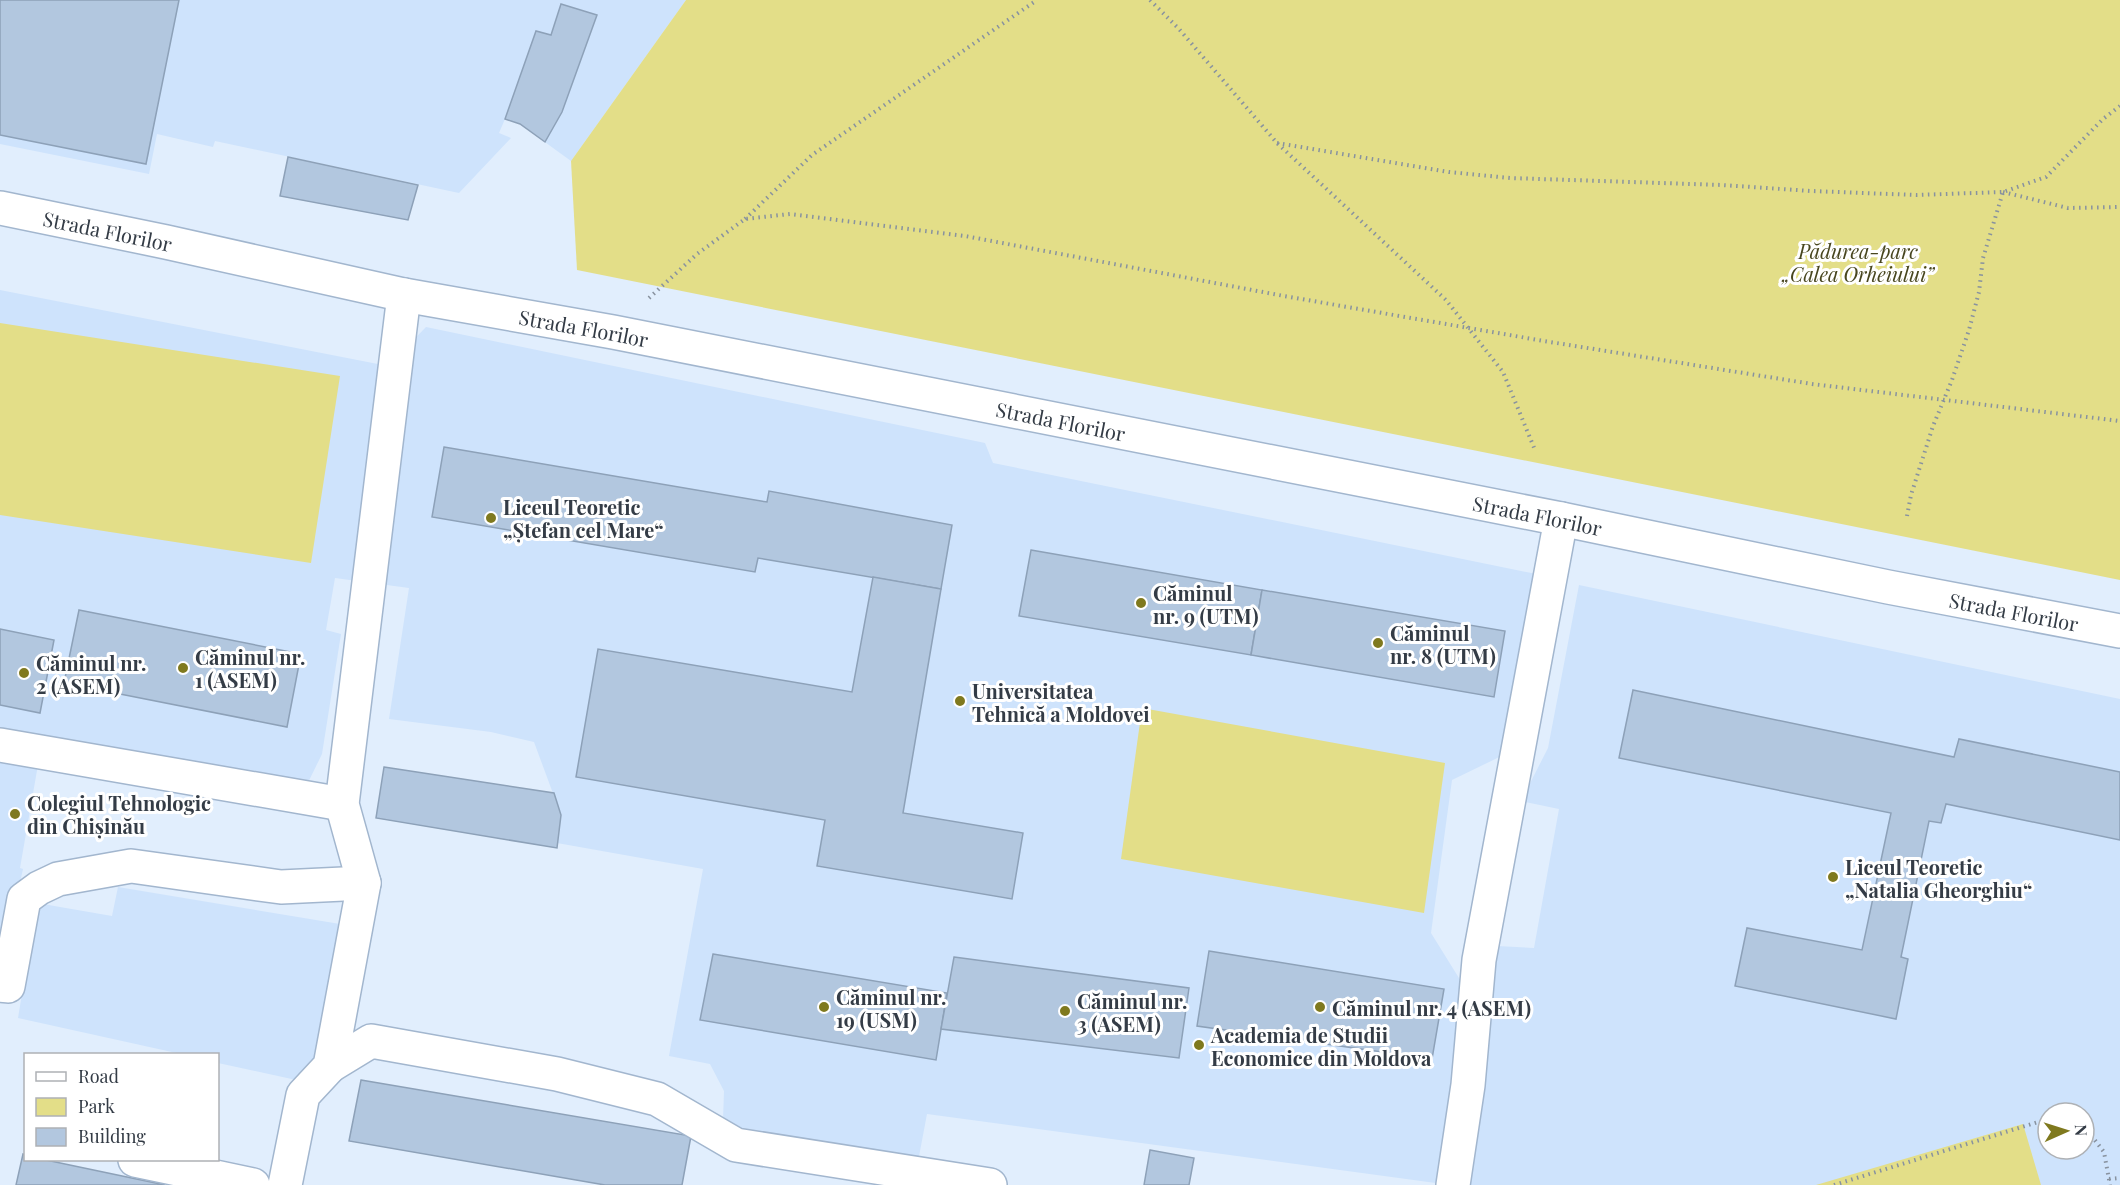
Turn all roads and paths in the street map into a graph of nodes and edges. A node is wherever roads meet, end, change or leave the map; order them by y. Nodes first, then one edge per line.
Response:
1 (1037, 0) edge
2 (1150, 0) edge
3 (2120, 106) edge
4 (1277, 143) junction
5 (2003, 192) junction
6 (2120, 207) edge
7 (0, 208) edge
8 (745, 219) junction
9 (404, 295) junction
10 (649, 298) dead end
11 (1470, 329) junction
12 (1944, 400) junction
13 (2120, 421) edge
14 (1535, 450) dead end
15 (1907, 516) dead end
16 (1561, 519) junction
17 (2120, 632) edge
18 (0, 745) edge
19 (342, 804) junction
20 (364, 883) junction
21 (0, 985) edge
22 (330, 1066) junction
23 (2036, 1123) edge
24 (2096, 1142) edge
25 (140, 1161) edge
26 (2109, 1179) junction
27 (2120, 1179) edge
28 (254, 1185) edge
29 (285, 1185) edge
30 (990, 1185) edge
31 (1453, 1185) edge
32 (1834, 1185) edge
33 (2110, 1185) edge

1 - 8 path
2 - 4 path
3 - 5 path
4 - 5 path
4 - 11 path
5 - 6 path
5 - 12 path
7 - 9 main road, Strada Florilor
8 - 10 path
8 - 11 path
9 - 16 main road, Strada Florilor
9 - 19 main road
11 - 12 path
11 - 14 path
12 - 13 path
12 - 15 path
16 - 17 main road, Strada Florilor
16 - 31 main road
18 - 19 main road
19 - 20 main road
20 - 21 main road
20 - 22 main road
22 - 29 main road
22 - 30 main road
23 - 32 path
24 - 26 path
25 - 28 main road
26 - 27 path
26 - 33 path

